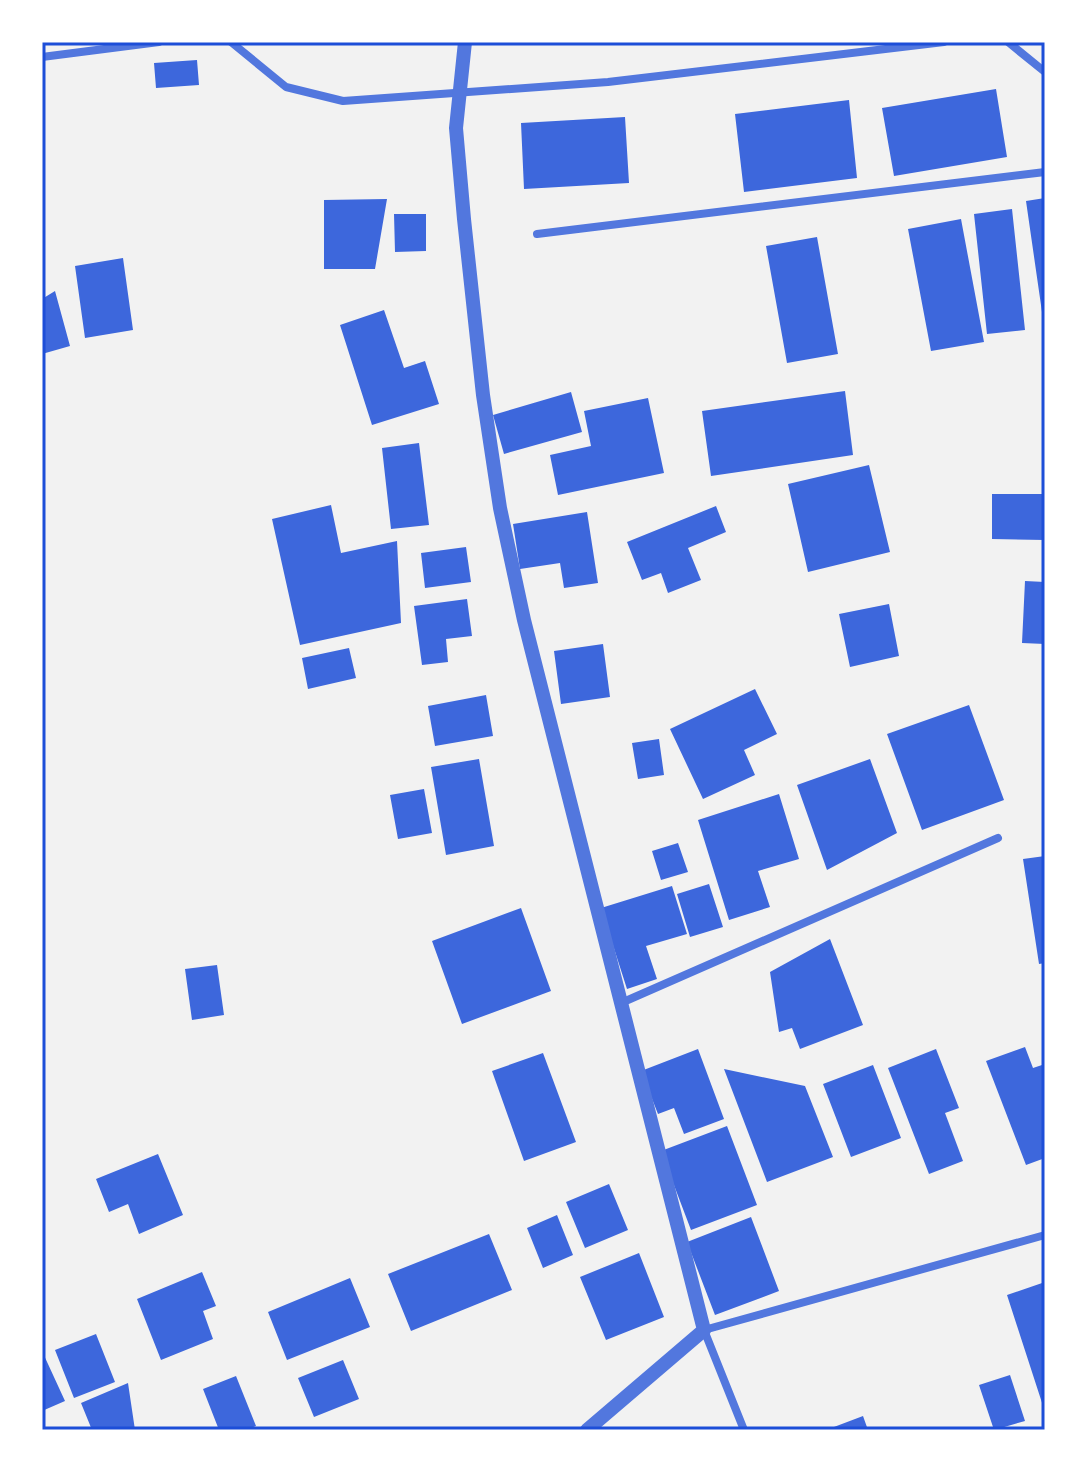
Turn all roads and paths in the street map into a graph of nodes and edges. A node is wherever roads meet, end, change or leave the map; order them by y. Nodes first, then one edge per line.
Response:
1 (159, 42) edge
2 (229, 42) edge
3 (465, 42) edge
4 (944, 42) edge
5 (1008, 42) edge
6 (42, 57) edge
7 (1045, 72) edge
8 (461, 90) junction
9 (1045, 172) edge
10 (537, 234) dead end
11 (998, 838) dead end
12 (621, 1003) junction
13 (1045, 1235) edge
14 (704, 1330) junction
15 (587, 1430) edge
16 (744, 1430) edge

1 - 6 street
2 - 8 street
3 - 8 street
4 - 8 street
5 - 7 street
8 - 12 street
9 - 10 street
11 - 12 street
12 - 14 street
13 - 14 street
14 - 15 street
14 - 16 street

